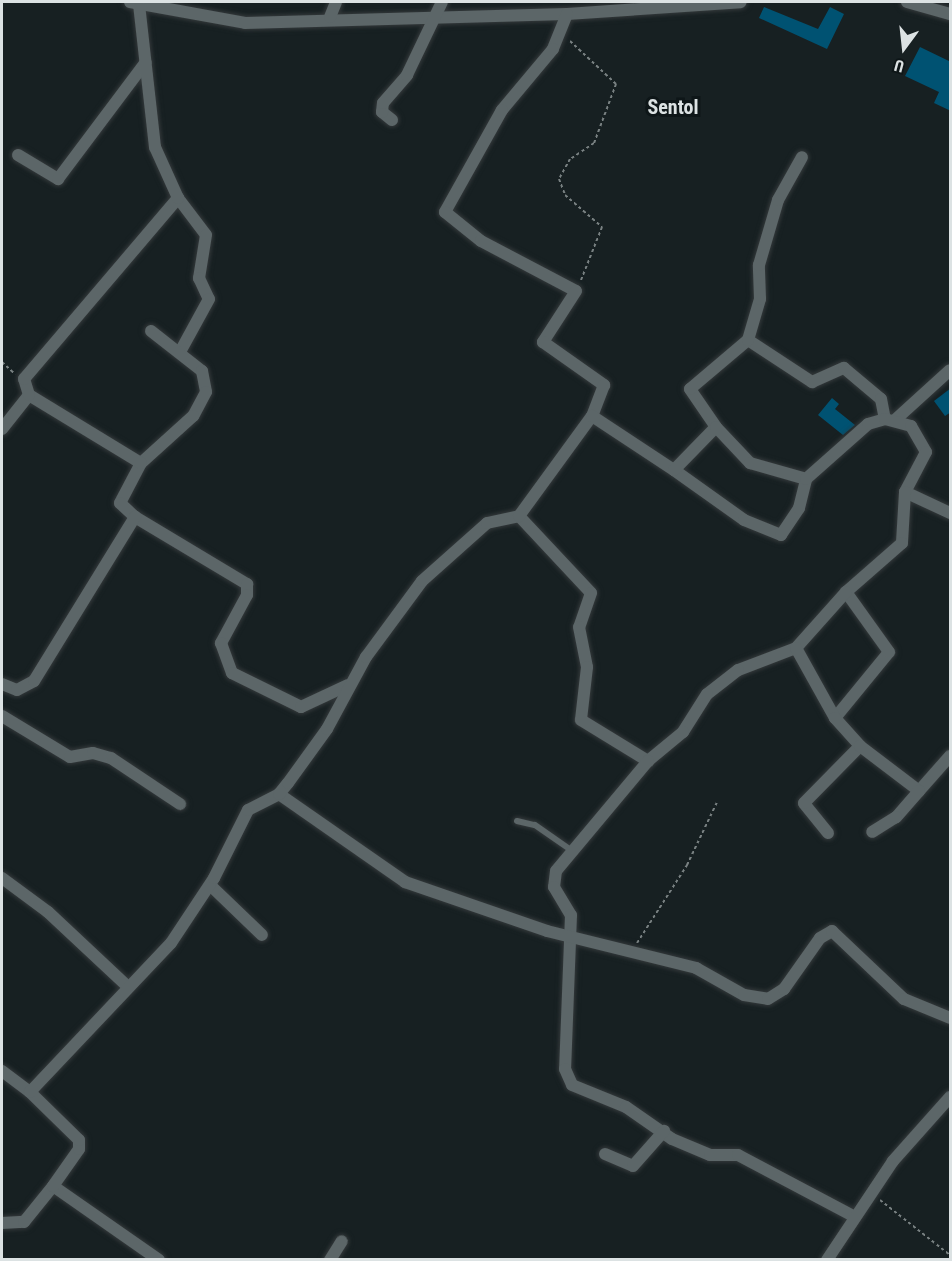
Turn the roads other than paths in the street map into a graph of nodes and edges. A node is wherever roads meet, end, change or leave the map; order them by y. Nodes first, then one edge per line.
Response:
1 (336, 2) edge
2 (441, 2) edge
3 (741, 2) edge
4 (907, 2) edge
5 (134, 3) edge
6 (922, 3) edge
7 (567, 14) junction
8 (951, 14) edge
9 (330, 17) junction
10 (435, 19) junction
11 (146, 62) junction
12 (392, 120) dead end
13 (18, 155) dead end
14 (802, 158) dead end
15 (178, 198) junction
16 (152, 332) dead end
17 (748, 340) junction
18 (180, 352) junction
19 (951, 370) edge
20 (28, 395) junction
21 (592, 416) junction
22 (890, 419) junction
23 (716, 427) junction
24 (2, 429) edge
25 (141, 463) junction
26 (674, 470) junction
27 (806, 479) junction
28 (904, 492) junction
29 (951, 513) edge
30 (519, 516) junction
31 (135, 517) junction
32 (846, 592) junction
33 (796, 648) junction
34 (2, 684) edge
35 (348, 685) junction
36 (2, 716) edge
37 (835, 718) junction
38 (860, 746) junction
39 (951, 756) edge
40 (648, 761) junction
41 (919, 791) junction
42 (279, 794) junction
43 (180, 804) dead end
44 (517, 821) dead end
45 (872, 832) dead end
46 (828, 833) dead end
47 (571, 850) junction
48 (2, 878) edge
49 (210, 885) junction
50 (262, 935) dead end
51 (568, 938) junction
52 (126, 985) junction
53 (951, 1018) edge
54 (2, 1071) edge
55 (30, 1092) junction
56 (948, 1104) edge
57 (664, 1131) junction
58 (605, 1155) dead end
59 (53, 1186) junction
60 (855, 1217) junction
61 (2, 1223) edge
62 (342, 1241) dead end
63 (141, 1255) edge
64 (159, 1260) edge
65 (330, 1260) edge
66 (827, 1260) edge

1 - 9 street
2 - 10 street
3 - 7 street
4 - 6 street
5 - 9 street
5 - 11 street
6 - 8 street
7 - 10 street
7 - 21 street
9 - 10 street
10 - 12 street
11 - 13 street
11 - 15 street
14 - 17 street
15 - 18 street
15 - 20 street
16 - 18 street
17 - 22 street
17 - 23 street
18 - 25 street
19 - 22 street
20 - 24 street
20 - 25 street
21 - 26 street
21 - 30 street
22 - 27 street
22 - 28 street
23 - 26 street
23 - 27 street
25 - 31 street
26 - 27 street
28 - 29 street
28 - 32 street
30 - 35 street
30 - 40 street
31 - 34 street
31 - 35 street
32 - 33 street
32 - 37 street
33 - 37 street
33 - 40 street
35 - 42 street
36 - 43 street
37 - 38 street
38 - 41 street
38 - 46 street
39 - 41 street
40 - 47 street
41 - 45 street
42 - 49 street
42 - 51 street
44 - 47 lane
47 - 51 street
48 - 52 street
49 - 50 street
49 - 52 street
51 - 53 street
51 - 57 street
52 - 55 street
54 - 55 street
55 - 59 street
56 - 60 street
57 - 58 street
57 - 60 street
59 - 61 street
59 - 63 street
60 - 66 street
62 - 65 street
63 - 64 street

